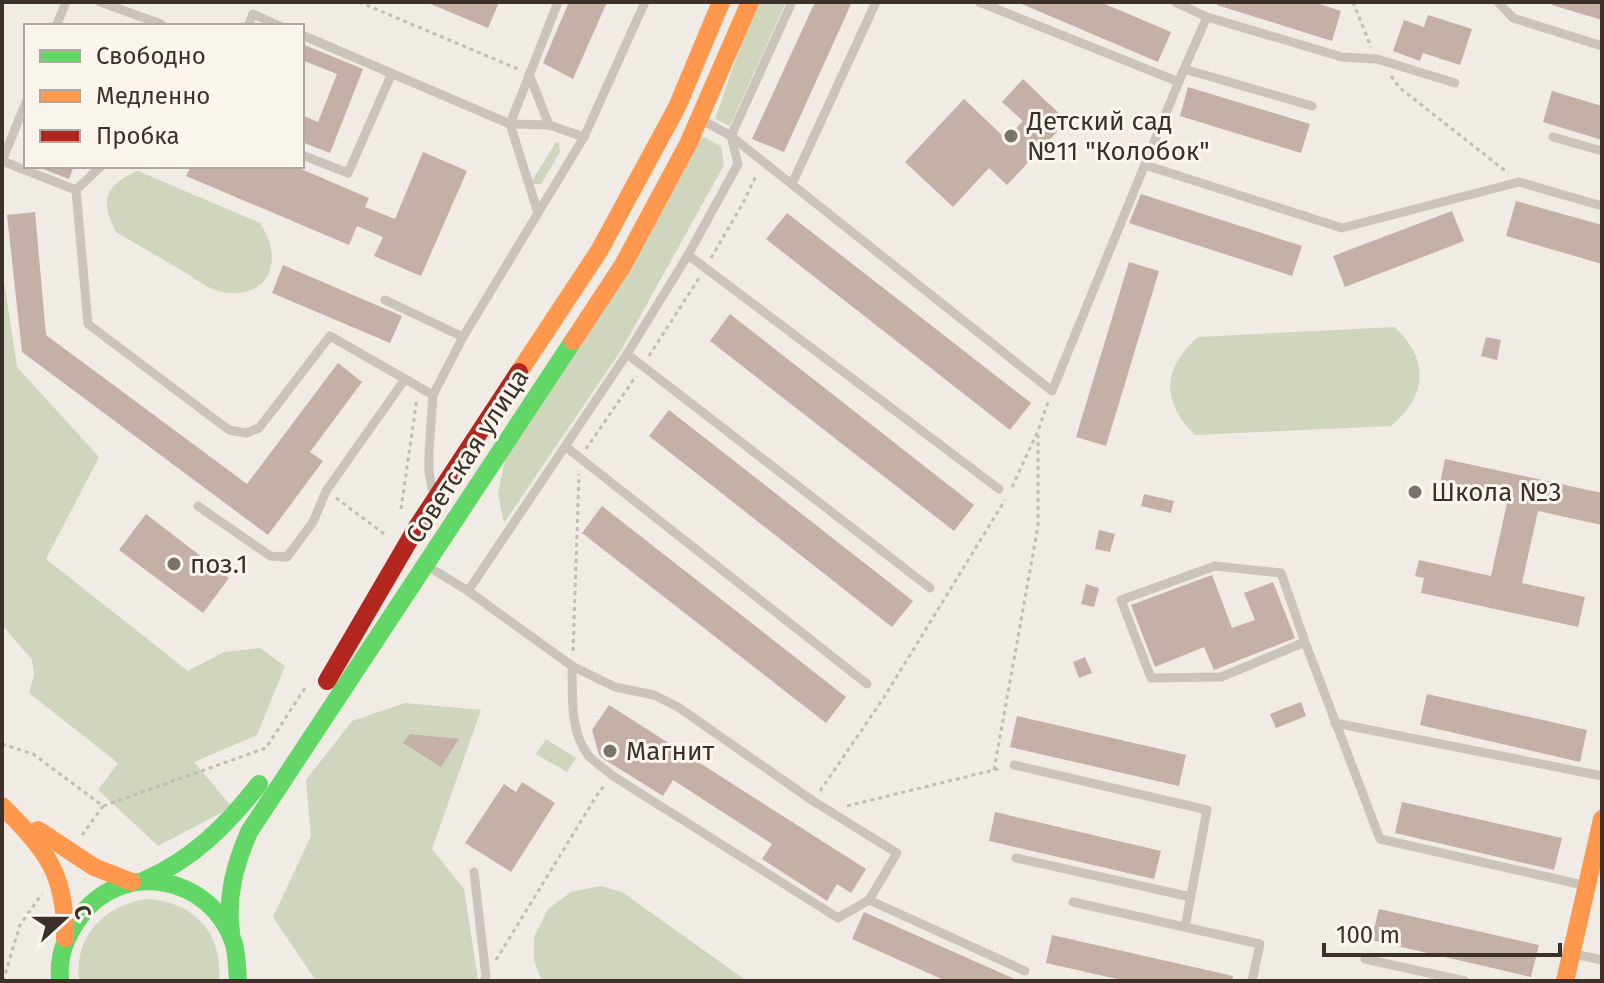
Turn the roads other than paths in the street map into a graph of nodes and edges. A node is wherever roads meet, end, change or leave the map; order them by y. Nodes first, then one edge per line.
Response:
1 (66, 2) edge
2 (100, 2) edge
3 (557, 2) edge
4 (645, 2) edge
5 (721, 2) edge
6 (750, 2) edge
7 (792, 2) edge
8 (876, 2) edge
9 (979, 2) edge
10 (1175, 2) edge
11 (1498, 2) edge
12 (1207, 17) junction
13 (57, 24) edge
14 (161, 24) edge
15 (249, 24) edge
16 (276, 24) edge
17 (304, 36) edge
18 (1602, 46) edge
19 (1184, 69) junction
20 (392, 73) junction
21 (529, 74) junction
22 (1179, 82) junction
23 (1455, 83) dead end
24 (1312, 106) dead end
25 (24, 107) edge
26 (699, 119) junction
27 (510, 124) junction
28 (549, 125) junction
29 (731, 136) junction
30 (584, 137) junction
31 (1553, 137) dead end
32 (1602, 151) edge
33 (304, 156) edge
34 (1145, 165) junction
35 (99, 168) edge
36 (792, 184) junction
37 (76, 190) junction
38 (1602, 206) edge
39 (538, 213) junction
40 (688, 255) junction
41 (385, 300) dead end
42 (463, 337) junction
43 (627, 354) junction
44 (405, 379) junction
45 (433, 395) junction
46 (566, 447) junction
47 (429, 452) junction
48 (456, 467) junction
49 (999, 489) dead end
50 (435, 500) junction
51 (198, 506) dead end
52 (426, 565) junction
53 (930, 588) dead end
54 (468, 591) junction
55 (1305, 642) junction
56 (572, 666) junction
57 (867, 684) dead end
58 (316, 701) junction
59 (1335, 723) junction
60 (278, 758) junction
61 (1014, 765) dead end
62 (1602, 776) edge
63 (2, 806) edge
64 (1601, 831) edge
65 (1016, 858) dead end
66 (474, 872) dead end
67 (138, 881) junction
68 (1587, 886) junction
69 (1191, 897) junction
70 (869, 900) junction
71 (1073, 902) dead end
72 (1185, 927) junction
73 (234, 941) junction
74 (63, 947) junction
75 (1571, 953) junction
76 (1365, 959) dead end
77 (1602, 960) edge
78 (1025, 971) dead end
79 (485, 979) edge
80 (44, 981) edge
81 (60, 981) edge
82 (238, 981) edge
83 (256, 981) edge
84 (1252, 981) edge
85 (1465, 981) edge
86 (1565, 981) edge

1 - 13 lane
2 - 14 lane
3 - 21 lane
4 - 30 lane
5 - 48 main road, Советская улица
6 - 26 main road, Советская улица
7 - 29 lane
8 - 36 lane
9 - 22 lane
10 - 12 lane
11 - 18 lane
12 - 19 lane
12 - 23 lane
15 - 16 lane
17 - 20 lane
19 - 22 lane
19 - 24 lane
20 - 27 lane
20 - 33 lane
21 - 27 lane
21 - 28 lane
22 - 34 lane
25 - 37 lane
26 - 29 lane
26 - 52 main road, Советская улица
27 - 28 lane
27 - 39 lane
28 - 30 lane
29 - 36 lane
29 - 40 lane
30 - 39 lane
31 - 32 lane
34 - 36 lane
34 - 38 lane
35 - 37 lane
37 - 44 lane
39 - 42 lane
40 - 43 lane
40 - 49 lane
41 - 42 lane
42 - 45 lane
43 - 46 lane
43 - 53 lane
44 - 45 lane
44 - 51 lane
45 - 47 lane
46 - 54 lane
46 - 57 lane
47 - 48 lane
47 - 50 lane
48 - 50 main road, Советская улица
50 - 58 main road, Советская улица
52 - 54 lane
52 - 58 main road, Советская улица
54 - 56 lane
55 - 55 lane
55 - 59 lane
56 - 70 lane
56 - 70 lane
58 - 60 main road, Советская улица
59 - 62 lane
59 - 68 lane
60 - 67 main road, Советская улица
60 - 73 main road, Советская улица
61 - 69 lane
63 - 67 main road
63 - 74 main road
64 - 68 main road
65 - 69 lane
66 - 79 lane
67 - 73 main road
67 - 74 main road, Советская улица
68 - 75 main road
69 - 72 lane
70 - 78 lane
71 - 72 lane
72 - 84 lane
73 - 82 main road, Советская улица
73 - 83 main road
74 - 80 main road, Советская улица
74 - 81 main road
75 - 77 lane
75 - 86 main road
76 - 85 lane

